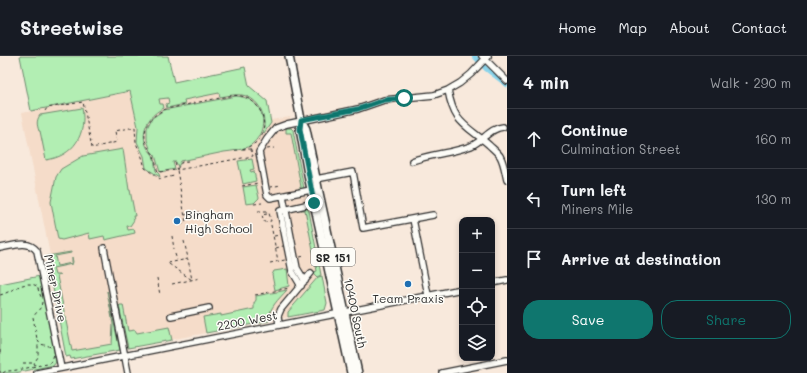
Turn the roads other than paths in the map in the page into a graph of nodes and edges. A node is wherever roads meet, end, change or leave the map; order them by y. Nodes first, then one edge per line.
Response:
1 (289, 56) edge
2 (483, 60) edge
3 (507, 81) edge
4 (448, 90) junction
5 (301, 120) junction
6 (503, 127) dead end
7 (482, 140) junction
8 (412, 161) dead end
9 (316, 179) junction
10 (507, 180) edge
11 (311, 190) junction
12 (283, 196) junction
13 (318, 203) junction
14 (286, 209) junction
15 (432, 215) dead end
16 (413, 219) junction
17 (0, 248) edge
18 (104, 248) dead end
19 (312, 273) dead end
20 (507, 280) edge
21 (305, 281) junction
22 (495, 282) edge
23 (301, 286) junction
24 (459, 290) edge
25 (428, 295) junction
26 (209, 308) dead end
27 (345, 312) junction
28 (337, 313) junction
29 (171, 316) dead end
30 (279, 325) junction
31 (125, 355) junction
32 (351, 359) junction
33 (507, 360) edge
34 (61, 368) junction
35 (37, 373) edge
36 (128, 373) edge
37 (350, 373) edge
38 (358, 373) edge
39 (442, 373) edge

1 - 5 main road, SR 151
2 - 3 street
2 - 4 street
4 - 5 street
4 - 7 street
5 - 9 main road, SR 151
5 - 11 main road, SR 151
5 - 12 street
6 - 7 street
7 - 8 street
7 - 10 street
9 - 13 main road, SR 151
9 - 16 street
11 - 12 street
11 - 13 main road, SR 151
12 - 14 street
13 - 14 street
13 - 27 main road, 10400 South / SR 151
13 - 28 main road, 10400 South / SR 151
14 - 21 street
14 - 23 street
15 - 16 street
16 - 25 street
17 - 34 street, Miner Drive
18 - 31 street
19 - 21 street
20 - 22 street
21 - 23 street
23 - 30 street
24 - 25 street, 2200 West
25 - 27 street, 2200 West
26 - 29 street
27 - 28 street, 2200 West
27 - 32 main road, 10400 South / SR 151
28 - 30 street, 2200 West
28 - 32 main road, 10400 South / SR 151
30 - 31 street, 2200 West
31 - 34 street, 2200 West
31 - 36 street
32 - 37 main road, SR 151
32 - 38 main road, SR 151
33 - 39 street
34 - 35 street, 2200 West

